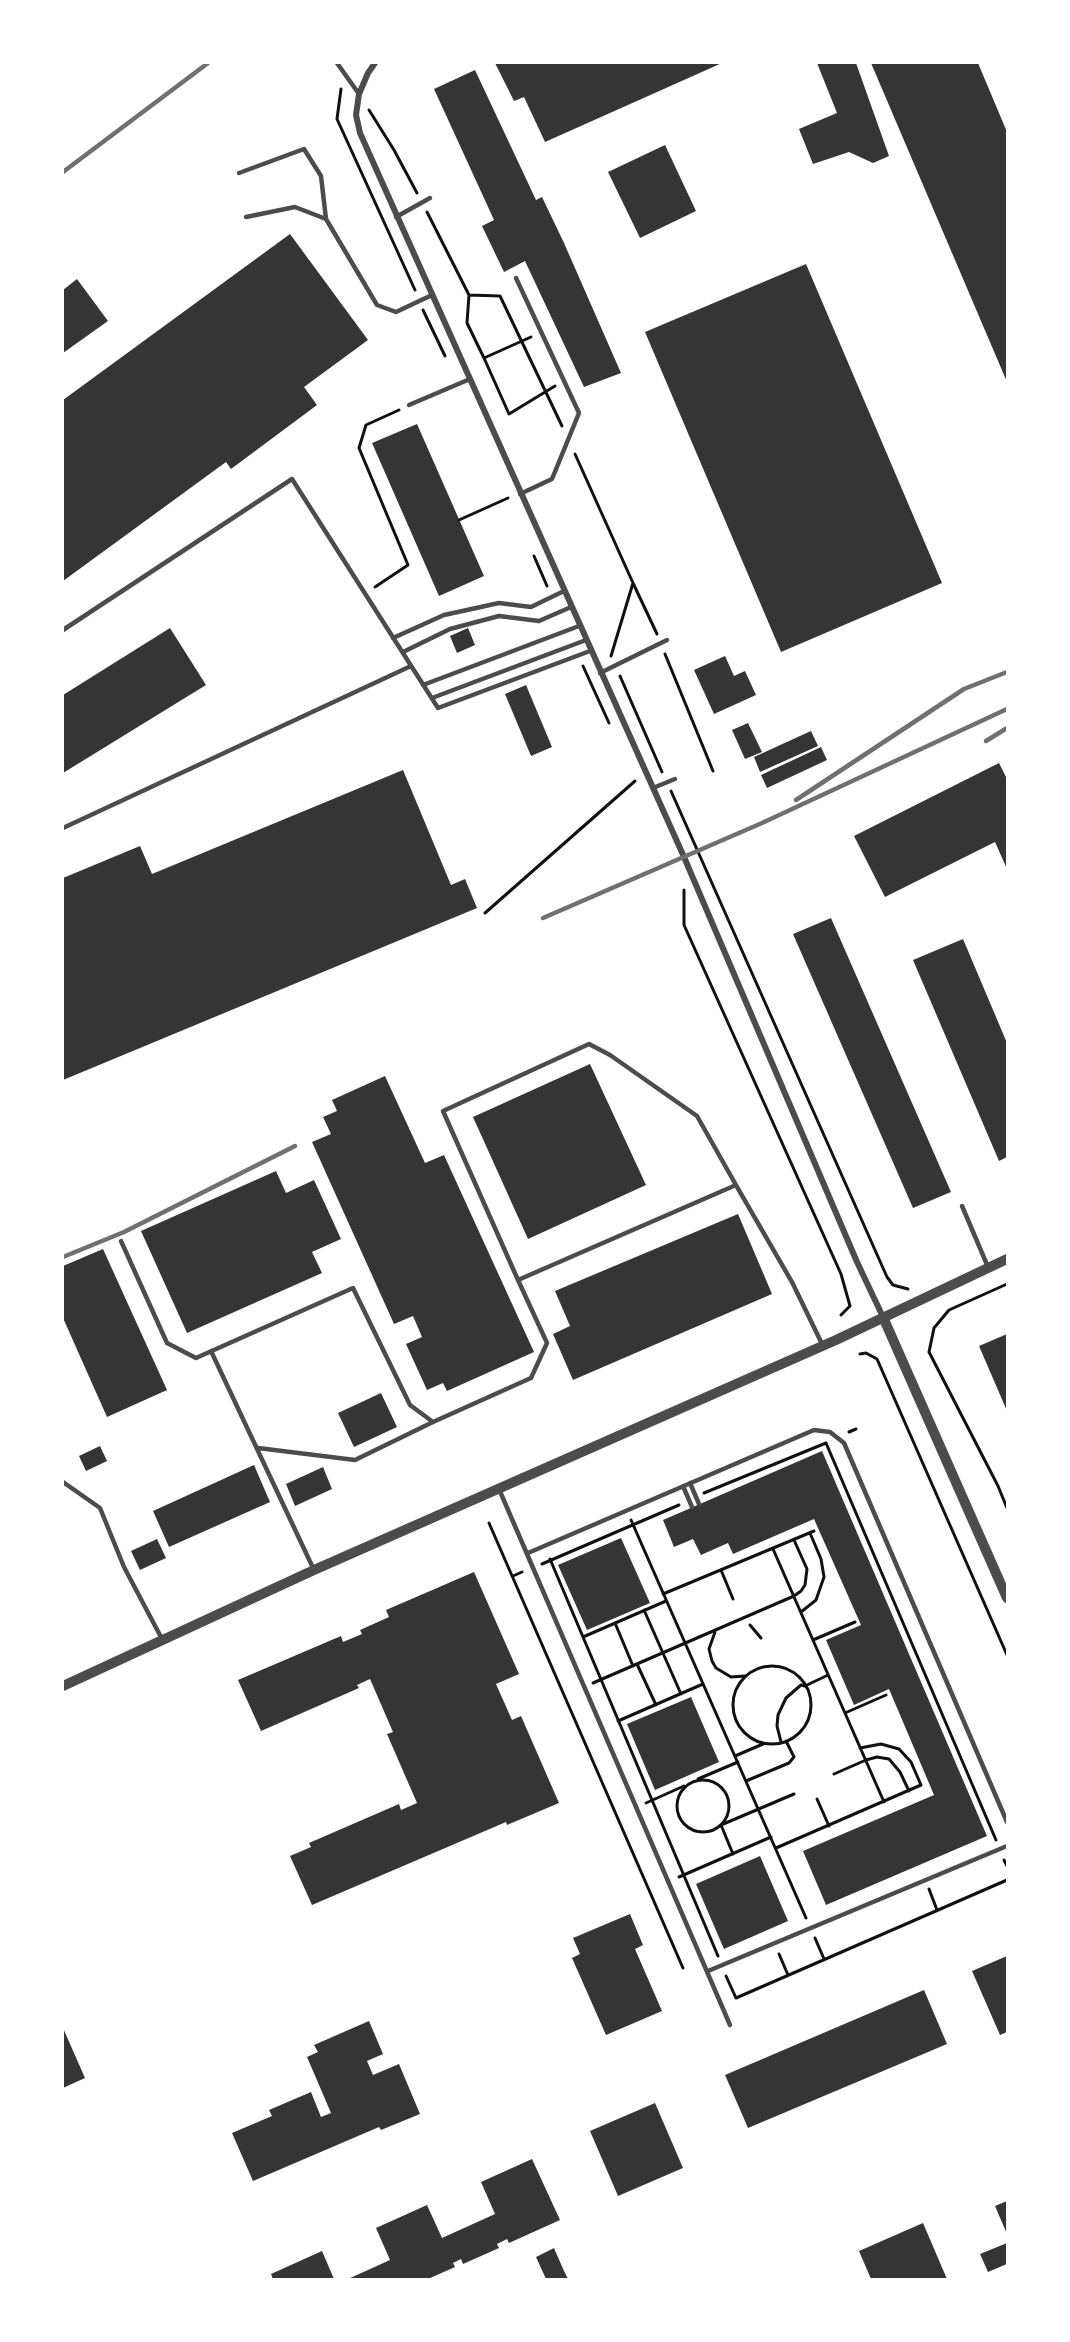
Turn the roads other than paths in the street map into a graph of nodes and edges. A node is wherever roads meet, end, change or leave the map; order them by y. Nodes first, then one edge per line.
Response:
1 (337, 63) edge
2 (375, 63) edge
3 (359, 94) junction
4 (239, 173) dead end
5 (430, 198) dead end
6 (396, 217) junction
7 (246, 218) dead end
8 (326, 219) junction
9 (516, 278) dead end
10 (432, 295) junction
11 (470, 379) junction
12 (409, 405) road end
13 (520, 494) junction
14 (564, 591) junction
15 (571, 607) junction
16 (579, 626) junction
17 (63, 630) edge
18 (393, 638) junction
19 (586, 640) junction
20 (667, 640) dead end
21 (590, 651) junction
22 (403, 652) junction
23 (411, 666) junction
24 (537, 670) junction
25 (600, 674) junction
26 (540, 678) dead end
27 (423, 685) junction
28 (432, 698) junction
29 (675, 779) dead end
30 (653, 788) junction
31 (63, 828) edge
32 (736, 1185) junction
33 (962, 1206) dead end
34 (121, 1241) dead end
35 (1007, 1258) edge
36 (988, 1267) junction
37 (518, 1280) junction
38 (883, 1317) junction
39 (823, 1346) junction
40 (211, 1351) junction
41 (433, 1422) junction
42 (258, 1448) junction
43 (63, 1482) edge
44 (690, 1483) junction
45 (683, 1486) junction
46 (499, 1489) junction
47 (699, 1504) dead end
48 (692, 1507) dead end
49 (528, 1553) junction
50 (314, 1570) junction
51 (1007, 1598) edge
52 (162, 1640) junction
53 (63, 1686) edge
54 (1007, 1822) edge
55 (1007, 1846) edge
56 (708, 1971) junction
57 (730, 2025) dead end

1 - 3 lane
2 - 3 street
3 - 6 street
4 - 8 lane
5 - 6 lane
6 - 10 street
7 - 8 lane
8 - 10 lane
9 - 13 lane
10 - 11 street
11 - 12 lane
11 - 13 street
13 - 14 street
14 - 15 street
14 - 18 lane
15 - 16 street
15 - 22 lane
16 - 19 street
16 - 27 lane
17 - 18 lane
18 - 22 lane
19 - 21 street
19 - 28 lane
20 - 25 lane
21 - 24 lane
21 - 25 street
22 - 23 lane
23 - 27 lane
23 - 31 lane
24 - 26 lane
24 - 28 lane
25 - 30 street
27 - 28 lane
29 - 30 lane
30 - 38 street
32 - 37 lane
32 - 37 lane
32 - 39 lane
33 - 36 lane
34 - 40 lane
35 - 36 street
36 - 38 street
37 - 41 lane
38 - 39 street
38 - 51 street
39 - 46 street
40 - 41 lane
40 - 42 lane
41 - 42 lane
42 - 50 lane
43 - 52 lane
44 - 45 lane
44 - 47 lane
44 - 54 lane
45 - 48 lane
45 - 49 lane
46 - 49 lane
46 - 50 street
49 - 56 lane
50 - 52 street
52 - 53 street
55 - 56 lane
56 - 57 lane

